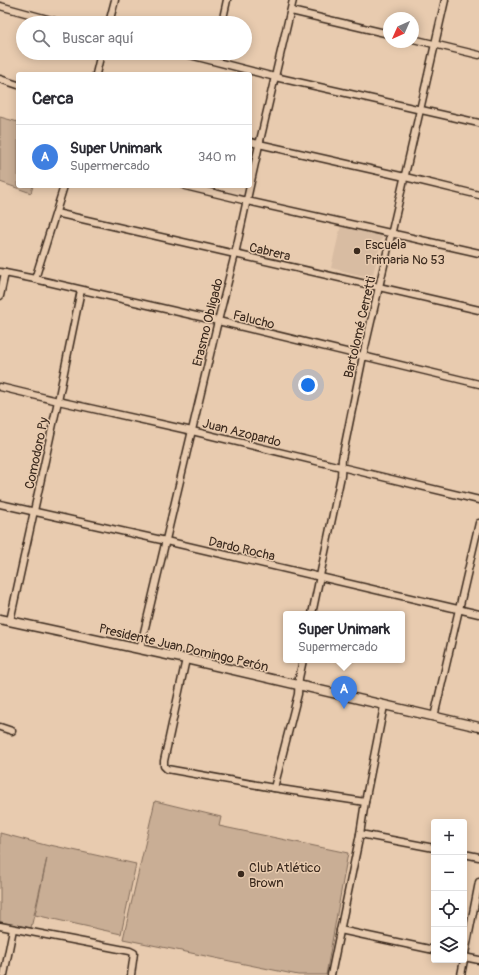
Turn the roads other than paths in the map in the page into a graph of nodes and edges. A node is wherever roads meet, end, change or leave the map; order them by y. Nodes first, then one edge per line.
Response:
1 (115, 0) edge
2 (227, 0) edge
3 (293, 0) edge
4 (445, 0) edge
5 (0, 6) edge
6 (291, 11) junction
7 (36, 16) edge
8 (111, 16) edge
9 (224, 16) edge
10 (383, 33) edge
11 (419, 40) edge
12 (435, 44) junction
13 (479, 55) edge
14 (99, 60) edge
15 (213, 60) edge
16 (96, 72) edge
17 (275, 77) junction
18 (0, 80) edge
19 (16, 84) edge
20 (420, 110) junction
21 (479, 124) edge
22 (252, 143) edge
23 (260, 145) junction
24 (404, 177) junction
25 (252, 179) edge
26 (63, 188) edge
27 (193, 188) edge
28 (250, 188) edge
29 (479, 195) edge
30 (247, 201) junction
31 (56, 212) junction
32 (392, 233) junction
33 (479, 253) edge
34 (235, 254) junction
35 (3, 273) edge
36 (35, 279) junction
37 (378, 287) junction
38 (82, 290) junction
39 (0, 296) edge
40 (479, 310) edge
41 (218, 321) junction
42 (363, 356) junction
43 (479, 384) edge
44 (0, 387) edge
45 (58, 401) junction
46 (192, 431) junction
47 (341, 467) junction
48 (479, 500) edge
49 (0, 504) edge
50 (34, 512) junction
51 (479, 523) edge
52 (166, 541) junction
53 (319, 577) junction
54 (459, 610) junction
55 (313, 611) edge
56 (479, 614) edge
57 (0, 619) edge
58 (10, 621) junction
59 (140, 649) junction
60 (186, 659) junction
61 (302, 663) edge
62 (298, 686) junction
63 (384, 706) junction
64 (434, 717) junction
65 (0, 727) edge
66 (479, 727) edge
67 (12, 731) dead end
68 (274, 788) junction
69 (365, 802) junction
70 (360, 834) junction
71 (431, 847) edge
72 (467, 855) edge
73 (479, 857) edge
74 (479, 882) edge
75 (0, 926) edge
76 (13, 929) junction
77 (340, 930) junction
78 (467, 943) edge
79 (431, 949) edge
80 (467, 958) edge
81 (479, 960) edge
82 (463, 963) edge
83 (4, 975) edge
84 (131, 975) edge
85 (331, 975) edge
86 (461, 975) edge

1 - 8 street
2 - 9 street
3 - 6 street, Erasmo Obligado
4 - 12 street, Bartolomé Cerretti
5 - 7 street
6 - 10 street
6 - 17 street, Erasmo Obligado
11 - 12 street
12 - 13 street
12 - 20 street, Bartolomé Cerretti
14 - 16 street
15 - 17 street
17 - 20 street
17 - 23 street, Erasmo Obligado
18 - 19 street
20 - 21 street
20 - 24 street, Bartolomé Cerretti
22 - 23 street
23 - 24 street
23 - 25 street, Erasmo Obligado
24 - 29 street
24 - 32 street, Bartolomé Cerretti
26 - 31 street
27 - 30 street
28 - 30 street, Erasmo Obligado
30 - 32 street
30 - 34 street, Erasmo Obligado
31 - 34 street, Cabrera
31 - 36 street
32 - 33 street
32 - 37 street, Bartolomé Cerretti
34 - 37 street, Cabrera
34 - 41 street, Erasmo Obligado
35 - 36 street, Falucho
35 - 39 street
36 - 38 street, Falucho
37 - 40 street, Cabrera
37 - 42 street, Bartolomé Cerretti
38 - 41 street, Falucho
38 - 45 street, Comodoro Py
41 - 42 street, Falucho
41 - 46 street, Erasmo Obligado
42 - 43 street, Falucho
42 - 47 street, Bartolomé Cerretti
44 - 45 street, Juan Azopardo
45 - 46 street, Juan Azopardo
45 - 50 street, Comodoro Py
46 - 47 street, Juan Azopardo
46 - 52 street, Erasmo Obligado
47 - 48 street, Juan Azopardo
47 - 53 street, Bartolomé Cerretti
49 - 50 street, Dardo Rocha
50 - 52 street, Dardo Rocha
50 - 58 street, Comodoro Py
51 - 54 street
52 - 53 street, Dardo Rocha
52 - 59 street, Erasmo Obligado
53 - 54 street, Dardo Rocha
53 - 55 street, Bartolomé Cerretti
54 - 56 street, Dardo Rocha
54 - 64 street
57 - 58 street, Presidente Juan Domingo Perón
58 - 59 street, Presidente Juan Domingo Perón
59 - 60 street, Presidente Juan Domingo Perón
60 - 62 street, Presidente Juan Domingo Perón
60 - 68 street
61 - 62 street
62 - 63 street, Presidente Juan Domingo Perón
62 - 68 street
63 - 64 street, Presidente Juan Domingo Perón
63 - 69 street
64 - 66 street, Presidente Juan Domingo Perón
65 - 67 street
68 - 69 street
69 - 70 street
70 - 71 street
70 - 77 street
72 - 73 street
74 - 78 street
75 - 76 street
76 - 83 street
76 - 84 street
77 - 79 street
77 - 85 street
80 - 81 street
82 - 86 street

